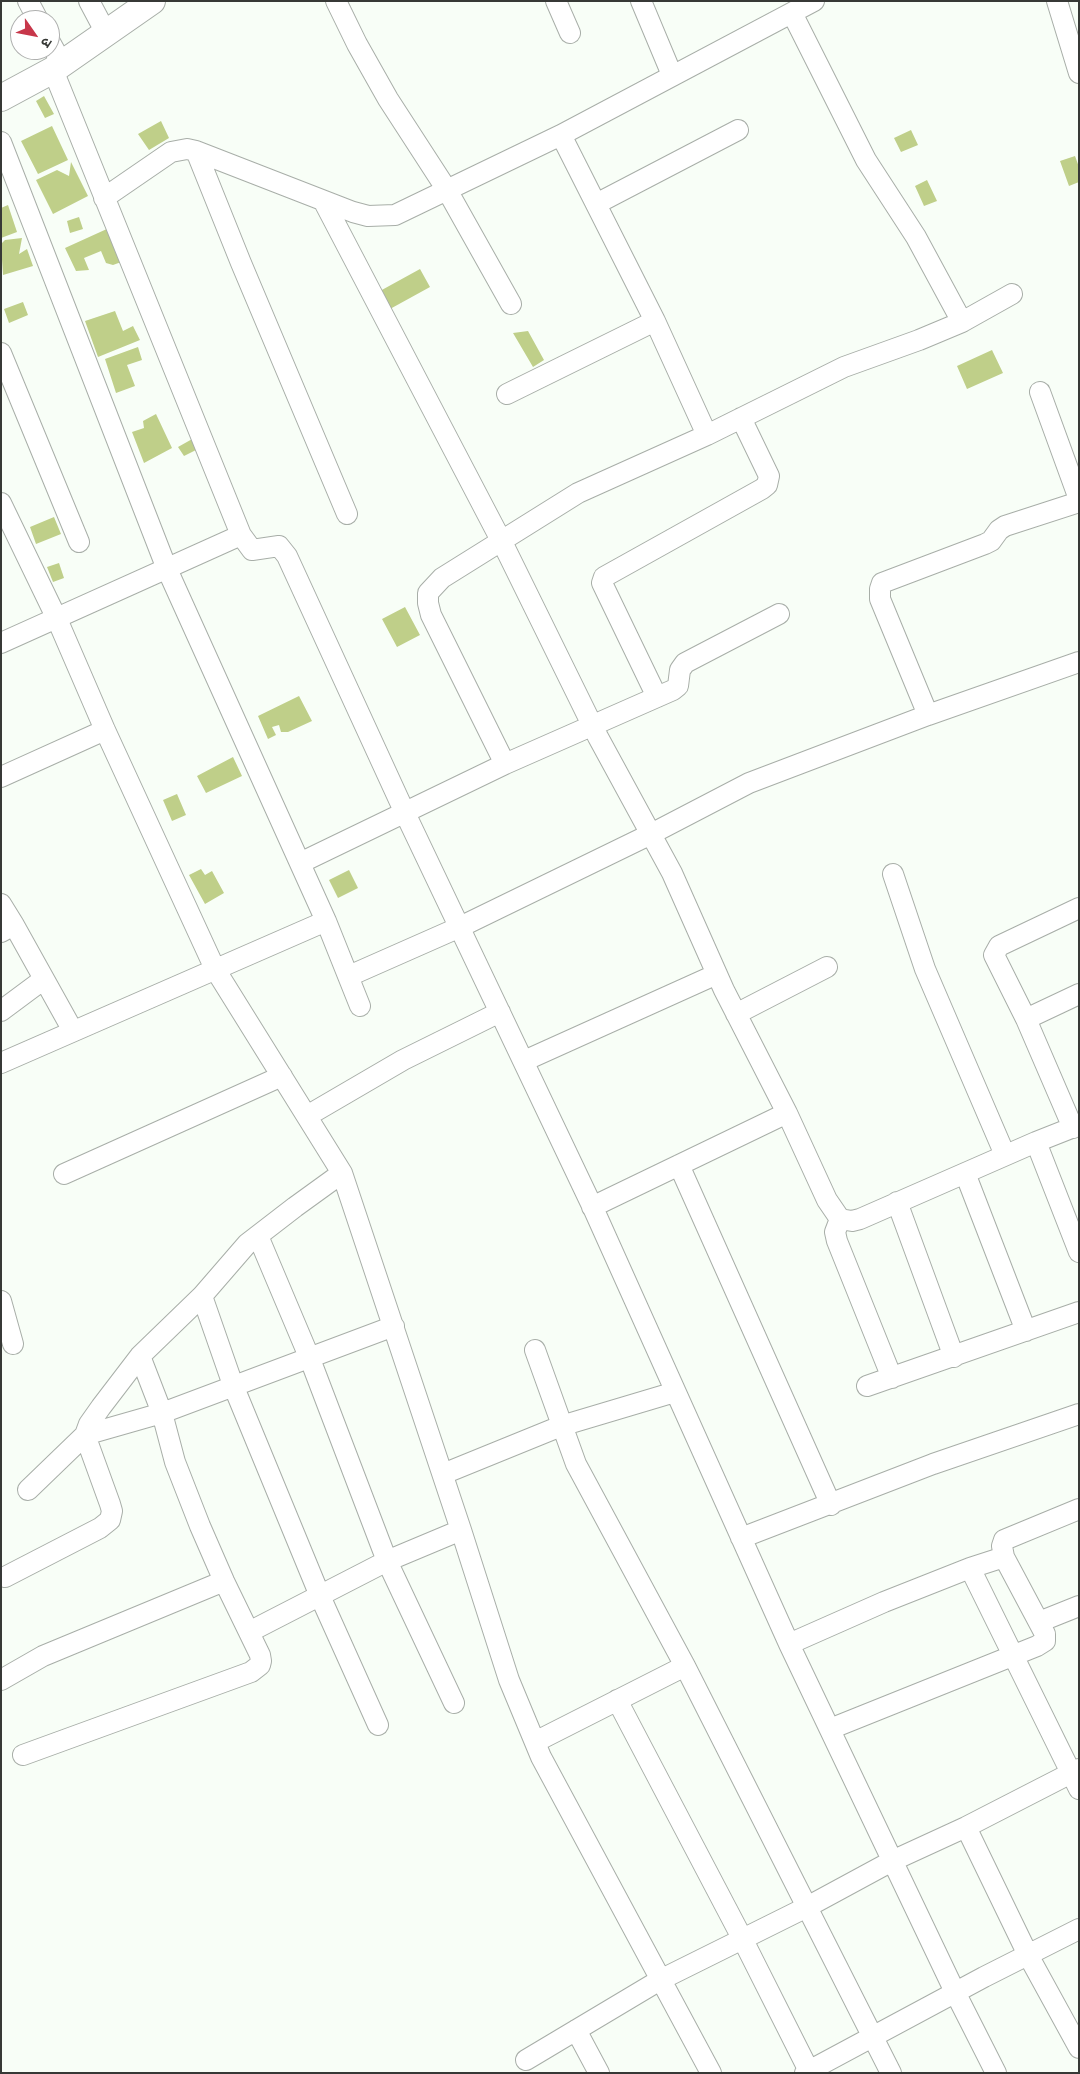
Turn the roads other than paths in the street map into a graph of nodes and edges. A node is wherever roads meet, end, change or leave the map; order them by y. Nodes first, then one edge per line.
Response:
1 (89, 1) edge
2 (152, 1) edge
3 (336, 1) edge
4 (556, 1) edge
5 (641, 1) edge
6 (814, 1) edge
7 (1057, 1) edge
8 (792, 13) junction
9 (106, 33) junction
10 (570, 33) dead end
11 (60, 56) edge
12 (52, 60) edge
13 (56, 60) edge
14 (1079, 73) edge
15 (672, 75) junction
16 (1, 98) edge
17 (738, 130) dead end
18 (561, 135) junction
19 (1, 142) edge
20 (196, 151) junction
21 (447, 190) junction
22 (104, 198) junction
23 (324, 202) junction
24 (596, 204) junction
25 (1012, 294) dead end
26 (511, 304) dead end
27 (655, 321) junction
28 (962, 322) junction
29 (1, 353) edge
30 (1040, 392) dead end
31 (507, 394) dead end
32 (741, 418) junction
33 (707, 435) junction
34 (1079, 501) edge
35 (1, 503) edge
36 (348, 514) dead end
37 (241, 535) junction
38 (501, 540) junction
39 (79, 542) dead end
40 (167, 569) junction
41 (779, 614) dead end
42 (57, 619) junction
43 (1, 643) edge
44 (1079, 662) edge
45 (656, 697) junction
46 (928, 715) junction
47 (592, 724) junction
48 (105, 730) junction
49 (505, 764) junction
50 (1, 777) edge
51 (405, 813) junction
52 (651, 834) junction
53 (300, 863) junction
54 (893, 874) dead end
55 (1, 904) edge
56 (1079, 908) edge
57 (326, 921) junction
58 (460, 926) junction
59 (7, 928) edge
60 (827, 967) dead end
61 (215, 969) junction
62 (717, 974) junction
63 (349, 976) junction
64 (44, 980) junction
65 (1079, 994) edge
66 (360, 1006) dead end
67 (1, 1011) edge
68 (500, 1012) junction
69 (736, 1014) junction
70 (1026, 1019) junction
71 (73, 1032) junction
72 (524, 1061) junction
73 (1, 1063) edge
74 (282, 1076) junction
75 (787, 1113) junction
76 (307, 1116) junction
77 (1076, 1127) edge
78 (1036, 1142) junction
79 (1006, 1155) junction
80 (679, 1164) junction
81 (965, 1172) junction
82 (342, 1173) junction
83 (64, 1174) dead end
84 (897, 1202) junction
85 (592, 1206) junction
86 (840, 1219) junction
87 (258, 1236) junction
88 (1079, 1252) edge
89 (202, 1296) junction
90 (1, 1301) edge
91 (1079, 1312) edge
92 (394, 1326) junction
93 (1026, 1331) junction
94 (13, 1344) dead end
95 (535, 1350) dead end
96 (140, 1356) junction
97 (954, 1357) junction
98 (310, 1359) junction
99 (892, 1378) junction
100 (233, 1385) junction
101 (867, 1386) dead end
102 (675, 1392) junction
103 (162, 1413) junction
104 (1079, 1414) edge
105 (561, 1426) junction
106 (85, 1435) junction
107 (443, 1474) junction
108 (28, 1490) dead end
109 (831, 1505) junction
110 (1079, 1509) edge
111 (462, 1530) junction
112 (741, 1538) junction
113 (1004, 1557) junction
114 (387, 1562) junction
115 (970, 1568) junction
116 (5, 1576) dead end
117 (224, 1581) junction
118 (320, 1596) junction
119 (1079, 1606) edge
120 (1039, 1622) junction
121 (249, 1632) junction
122 (789, 1644) junction
123 (1013, 1656) junction
124 (685, 1666) junction
125 (1, 1680) edge
126 (617, 1700) junction
127 (454, 1703) dead end
128 (378, 1725) dead end
129 (830, 1729) junction
130 (535, 1742) junction
131 (23, 1755) dead end
132 (1076, 1777) edge
133 (966, 1828) junction
134 (892, 1861) junction
135 (806, 1907) junction
136 (1079, 1929) edge
137 (742, 1938) junction
138 (1028, 1955) junction
139 (660, 1980) junction
140 (955, 1992) junction
141 (576, 2030) junction
142 (873, 2037) junction
143 (1079, 2048) edge
144 (526, 2060) dead end
145 (808, 2072) edge
146 (599, 2073) edge
147 (711, 2073) edge
148 (891, 2073) edge
149 (996, 2073) edge

1 - 9 street
2 - 9 main road
3 - 21 street
4 - 10 street
5 - 15 street
6 - 8 street
7 - 14 street
8 - 15 street
8 - 28 street
9 - 11 main road
12 - 16 main road
13 - 22 street
15 - 18 street
17 - 24 street
18 - 21 street
18 - 24 street
19 - 40 street
20 - 22 street
20 - 23 street
20 - 36 street
21 - 23 street
21 - 26 street
22 - 37 street
23 - 38 street
24 - 27 street
25 - 28 street
27 - 31 street
27 - 33 street
28 - 32 street
29 - 39 street
30 - 34 street
32 - 33 street
32 - 45 street
33 - 38 street
34 - 46 street
35 - 42 street
37 - 40 street
37 - 51 street
38 - 47 street
38 - 49 street
40 - 42 street
40 - 53 street
41 - 45 street
42 - 43 street
42 - 48 street
44 - 46 street
45 - 47 street
46 - 52 street
47 - 49 street
47 - 52 street
48 - 50 street
48 - 61 street
49 - 51 street
51 - 53 street
51 - 58 street
52 - 58 street
52 - 62 street
53 - 57 street
54 - 79 street
55 - 59 street
56 - 70 street
57 - 61 street
57 - 63 street
58 - 63 street
58 - 68 street
59 - 64 street
60 - 69 street
61 - 71 street
61 - 74 street
62 - 69 street
62 - 72 street
63 - 66 street
64 - 67 street
64 - 71 street
65 - 70 street
68 - 72 street
68 - 76 street
69 - 75 street
70 - 77 street
71 - 73 street
72 - 85 street
74 - 76 street
74 - 83 street
75 - 80 street
75 - 86 street
76 - 82 street
77 - 78 street
78 - 79 street
78 - 88 street
79 - 81 street
80 - 85 street
80 - 109 street
81 - 84 street
81 - 93 street
82 - 87 street
82 - 92 street
84 - 86 street
84 - 97 street
85 - 102 street
86 - 99 street
87 - 89 street
87 - 98 street
89 - 96 street
89 - 100 street
90 - 94 street
91 - 93 street
92 - 98 street
92 - 107 street
93 - 97 street
95 - 105 street
96 - 103 street
96 - 106 street
97 - 99 street
98 - 100 street
98 - 114 street
99 - 101 street
100 - 103 street
100 - 118 street
102 - 105 street
102 - 112 street
103 - 106 street
103 - 117 street
104 - 109 street
105 - 107 street
105 - 124 street
106 - 108 street
106 - 116 street
107 - 111 street
109 - 112 street
110 - 113 street
111 - 114 street
111 - 130 street
112 - 122 street
113 - 115 street
113 - 120 street
114 - 118 street
114 - 127 street
115 - 122 street
115 - 123 street
117 - 121 street
117 - 125 street
118 - 121 street
118 - 128 street
119 - 120 street
120 - 123 street
121 - 131 street
122 - 129 street
123 - 129 street
123 - 132 street
124 - 126 street
124 - 135 street
126 - 130 street
126 - 137 street
129 - 134 street
130 - 139 street
132 - 133 street
133 - 134 street
133 - 138 street
134 - 135 street
134 - 140 street
135 - 137 street
135 - 142 street
136 - 138 street
137 - 139 street
137 - 145 street
138 - 140 street
138 - 143 street
139 - 141 street
139 - 147 street
140 - 142 street
140 - 149 street
141 - 144 street
141 - 146 street
142 - 145 street
142 - 148 street

